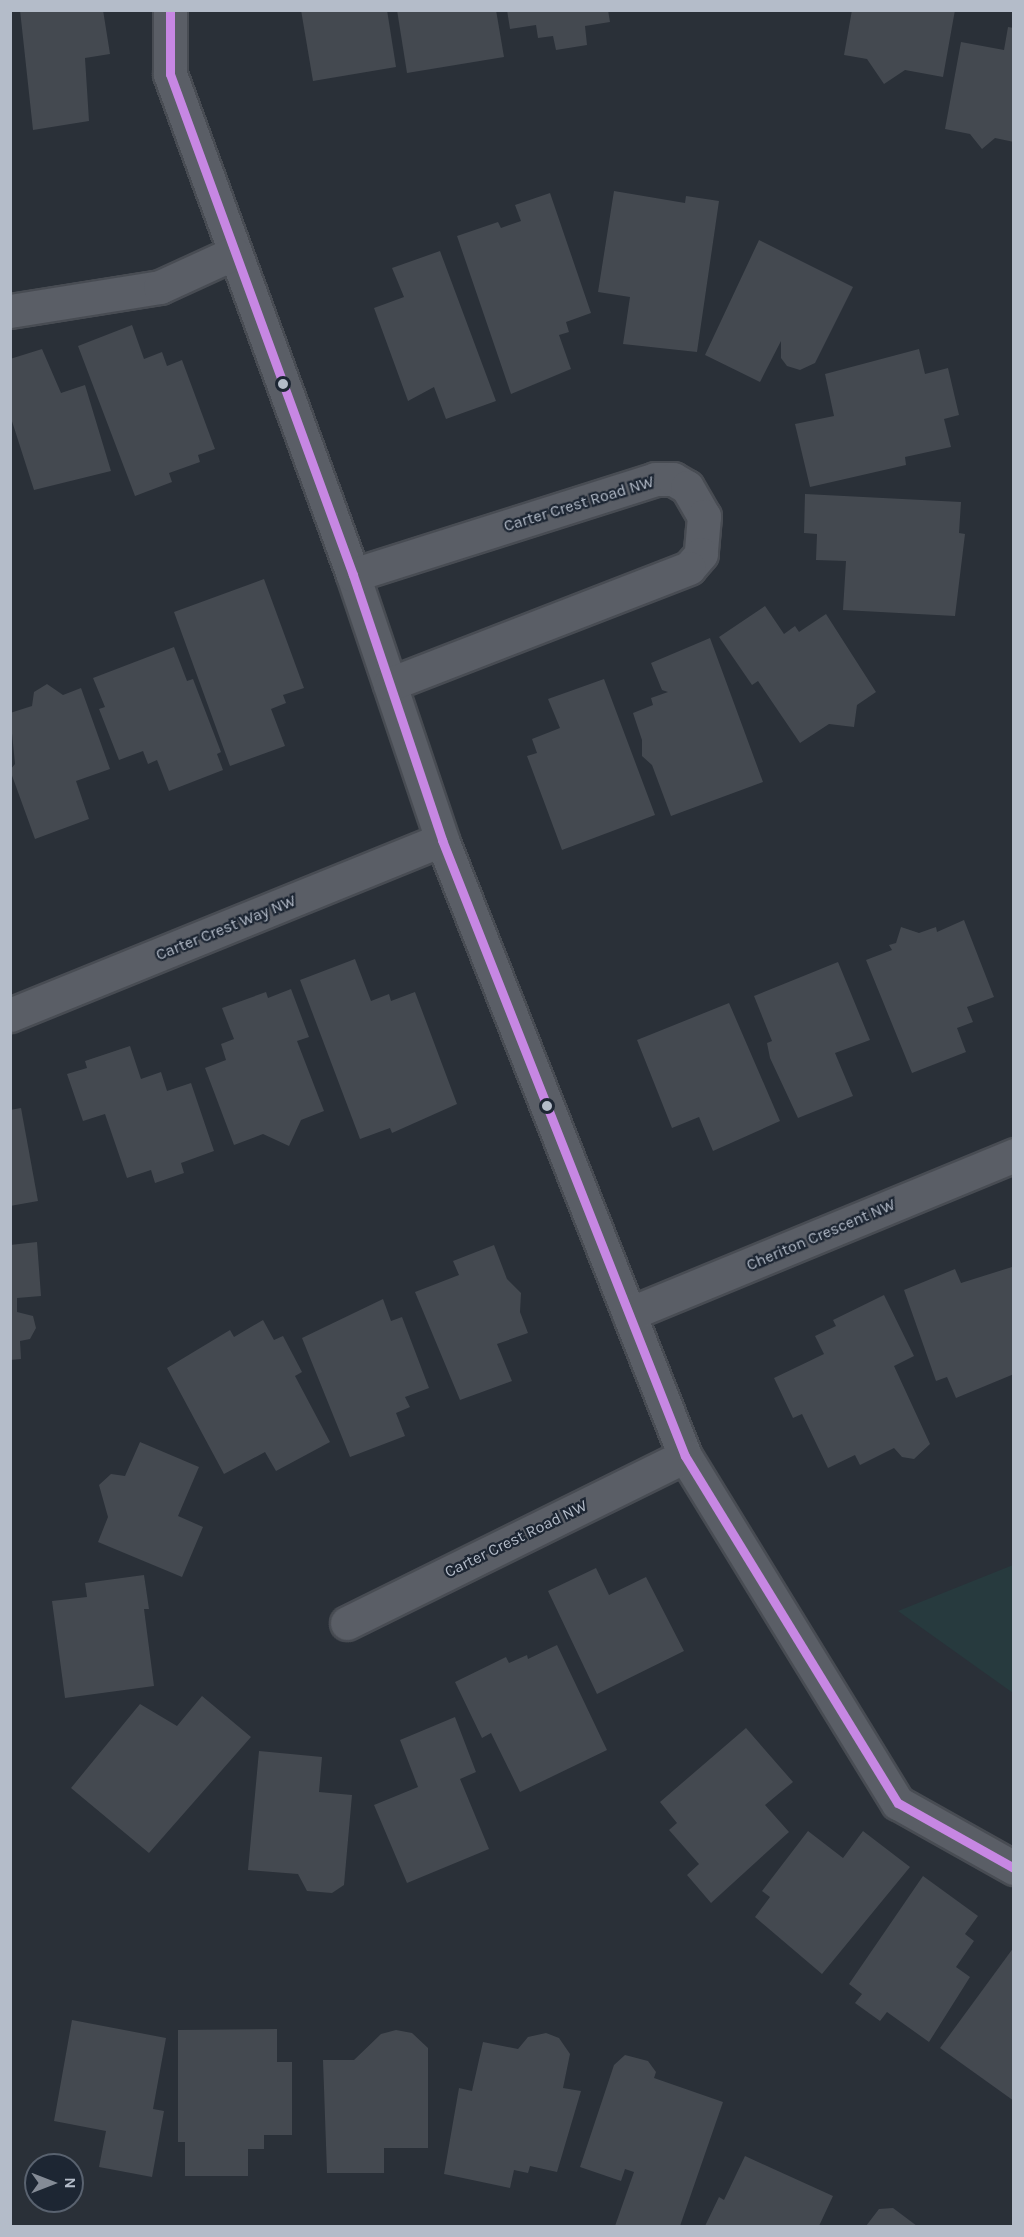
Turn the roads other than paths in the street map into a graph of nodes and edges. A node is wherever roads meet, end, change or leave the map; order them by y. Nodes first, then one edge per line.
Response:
1 (170, 10) edge
2 (234, 253) junction
3 (10, 311) edge
4 (352, 575) junction
5 (390, 684) junction
6 (442, 840) junction
7 (10, 1015) edge
8 (1014, 1155) edge
9 (629, 1314) junction
10 (685, 1456) junction
11 (347, 1623) dead end
12 (1014, 1868) edge

1 - 2 street
2 - 3 street
2 - 4 street
4 - 5 street
4 - 5 street, Carter Crest Road NW
5 - 6 street
6 - 7 street, Carter Crest Way NW
6 - 9 street
8 - 9 street, Cheriton Crescent NW
9 - 10 street
10 - 11 street, Carter Crest Road NW
10 - 12 street

